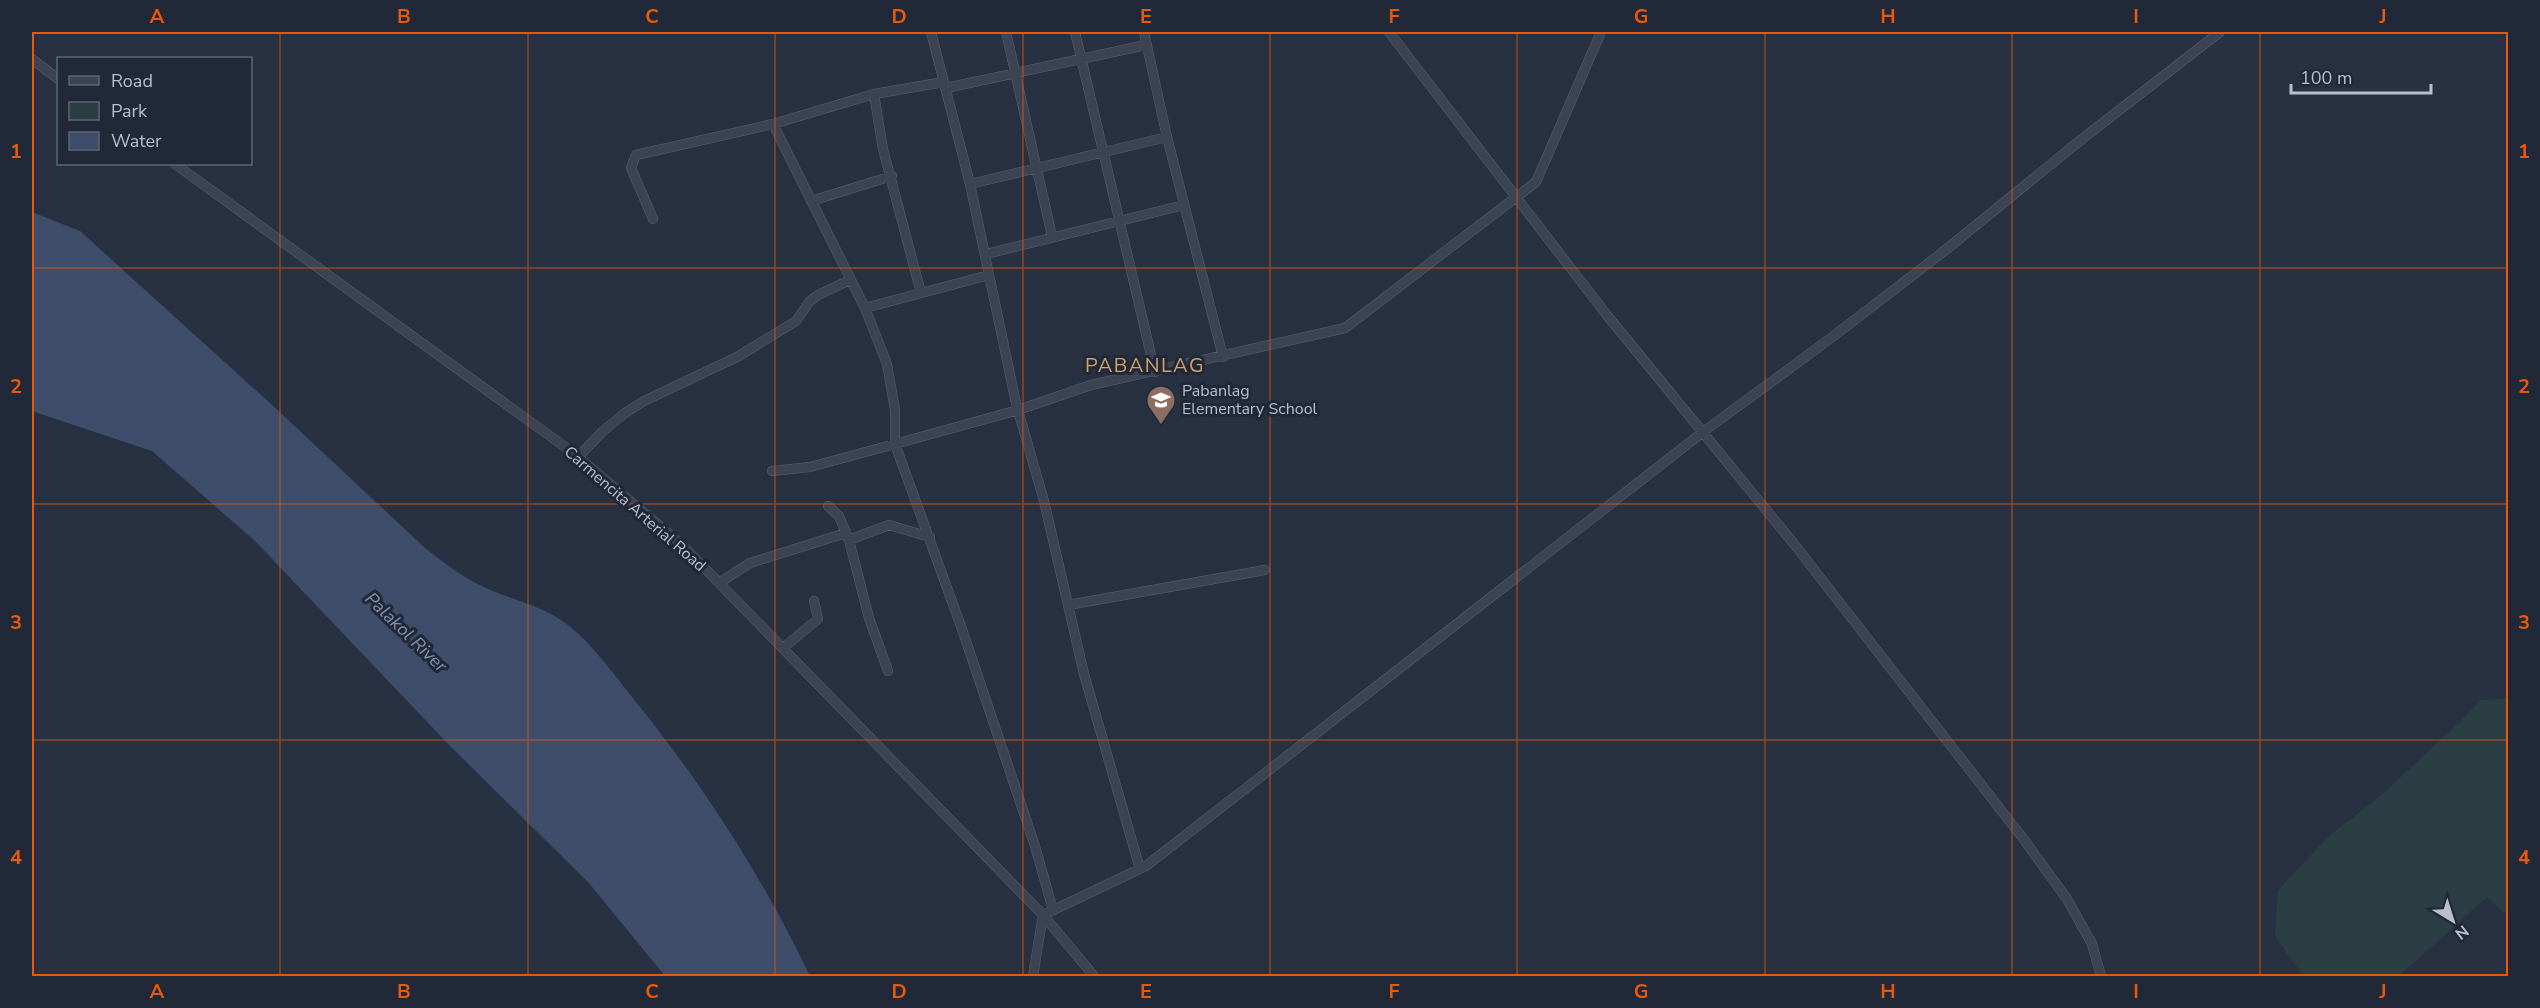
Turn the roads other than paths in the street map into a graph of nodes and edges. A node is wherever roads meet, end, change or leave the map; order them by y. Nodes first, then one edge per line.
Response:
1 (931, 32) edge
2 (1006, 32) edge
3 (1075, 32) edge
4 (1143, 32) edge
5 (1389, 32) edge
6 (1600, 32) edge
7 (2220, 32) edge
8 (1146, 45) junction
9 (32, 59) edge
10 (1082, 59) junction
11 (1015, 72) junction
12 (57, 78) edge
13 (945, 85) junction
14 (874, 94) junction
15 (773, 124) junction
16 (1167, 137) junction
17 (1103, 153) junction
18 (176, 165) edge
19 (1036, 169) junction
20 (892, 176) junction
21 (970, 184) junction
22 (1516, 196) junction
23 (811, 201) junction
24 (1184, 205) junction
25 (653, 219) dead end
26 (1119, 221) junction
27 (1052, 236) junction
28 (986, 254) junction
29 (989, 275) junction
30 (850, 280) junction
31 (921, 293) junction
32 (865, 308) junction
33 (1223, 357) junction
34 (1155, 372) junction
35 (1018, 411) junction
36 (1703, 432) junction
37 (896, 444) junction
38 (578, 457) junction
39 (772, 471) dead end
40 (828, 506) dead end
41 (848, 537) junction
42 (930, 537) junction
43 (1265, 570) dead end
44 (719, 584) junction
45 (814, 601) dead end
46 (1068, 605) junction
47 (783, 648) junction
48 (888, 671) dead end
49 (1140, 869) junction
50 (1053, 910) junction
51 (1043, 915) junction
52 (1033, 976) edge
53 (1094, 976) edge
54 (2101, 976) edge

1 - 13 street
2 - 11 street
3 - 10 street
4 - 8 street
5 - 22 street
6 - 22 street
7 - 36 street
8 - 10 street
8 - 16 street
9 - 12 street
10 - 11 street
10 - 17 street
11 - 13 street
11 - 19 street
13 - 14 street
13 - 21 street
14 - 15 street
14 - 20 street
15 - 23 street
15 - 25 street
16 - 17 street
16 - 24 street
17 - 19 street
17 - 26 street
18 - 38 street, Carmencita Arterial Road
19 - 21 street
19 - 27 street
20 - 23 street
20 - 31 street
21 - 28 street
22 - 33 street
22 - 36 street
23 - 30 street
24 - 26 street
24 - 33 street
26 - 27 street
26 - 34 street
27 - 28 street
28 - 29 street
29 - 31 street
29 - 35 street
30 - 32 street
30 - 38 street
31 - 32 street
32 - 37 street
33 - 34 street
34 - 35 street
35 - 37 street
35 - 46 street
36 - 49 street
36 - 54 street
37 - 39 street
37 - 42 street
38 - 44 street, Carmencita Arterial Road
40 - 41 street
41 - 42 street
41 - 44 street
41 - 48 street
42 - 50 street
43 - 46 street
44 - 47 street, Carmencita Arterial Road
45 - 47 street
46 - 49 street
47 - 51 street, Carmencita Arterial Road
49 - 50 street
50 - 51 street
51 - 52 street
51 - 53 street, Carmencita Arterial Road

